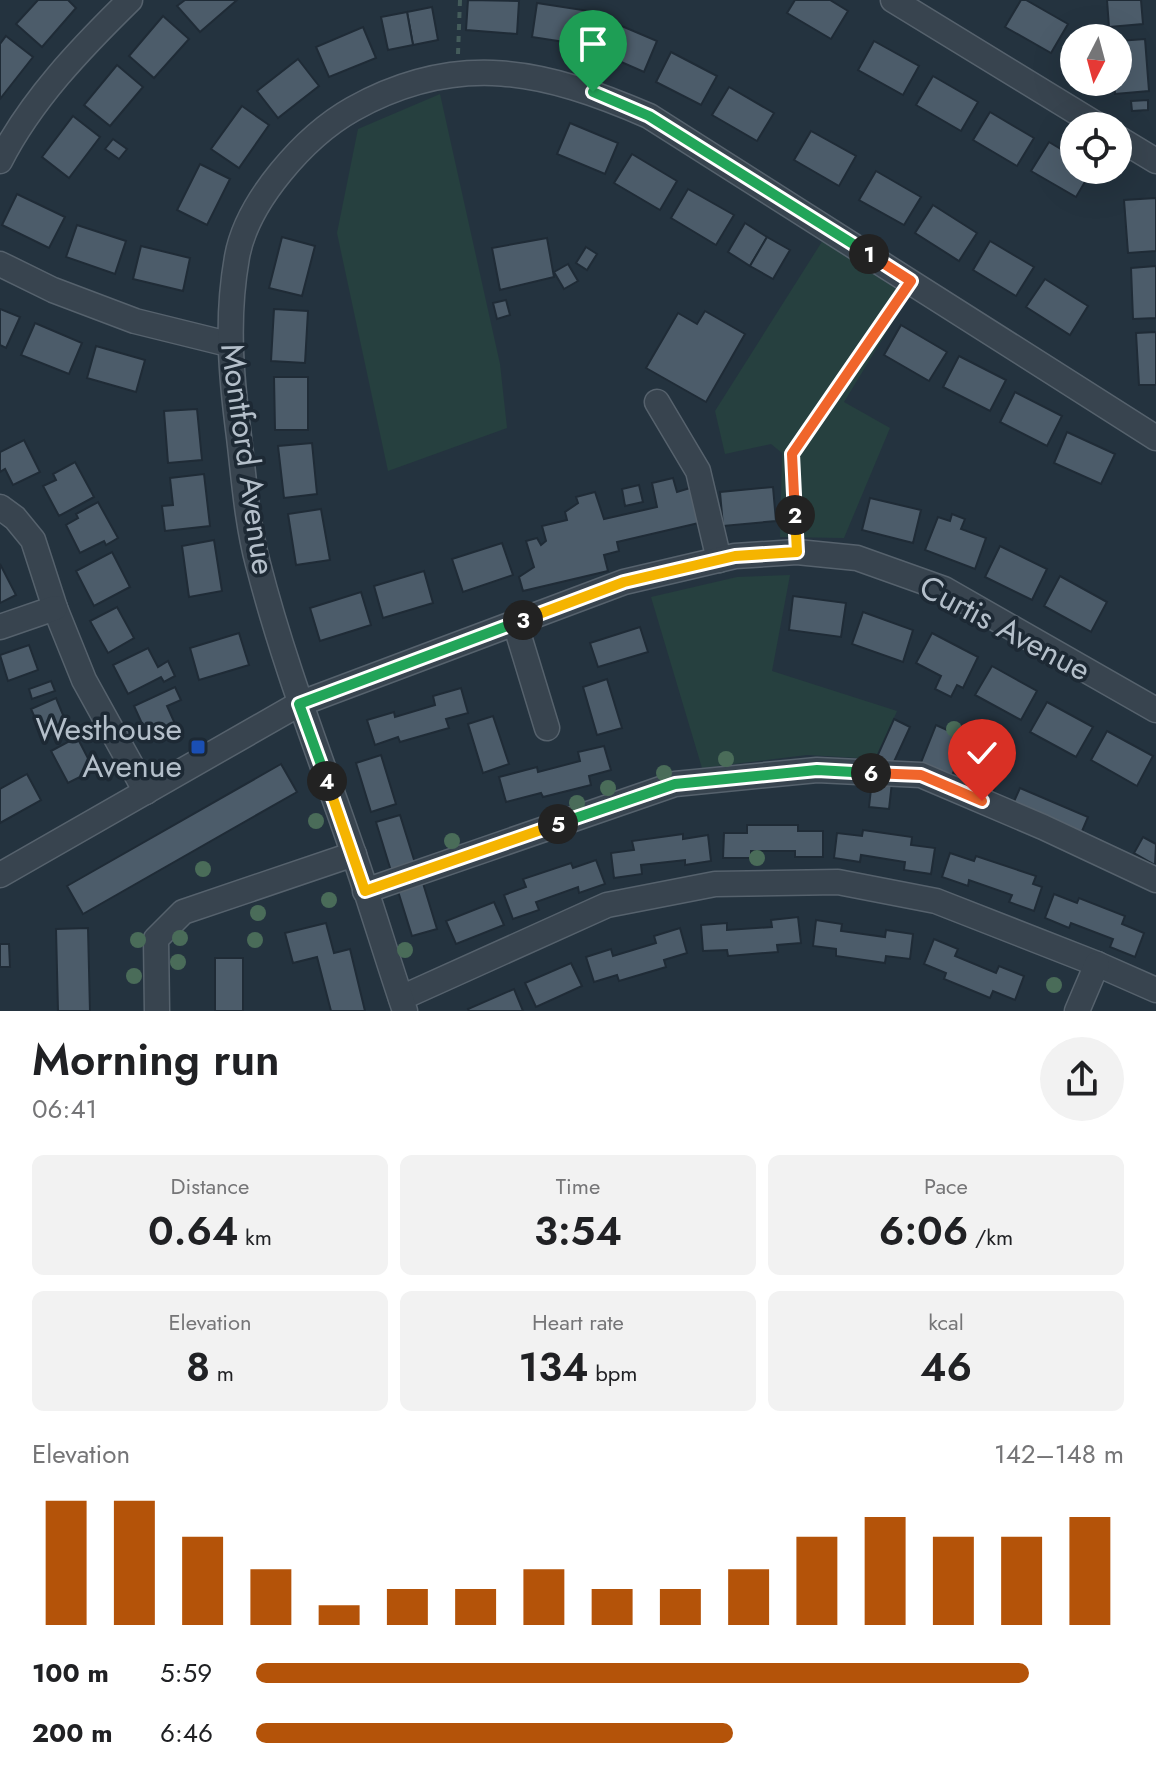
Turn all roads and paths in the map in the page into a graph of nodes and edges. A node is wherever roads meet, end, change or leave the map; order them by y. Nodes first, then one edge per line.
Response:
1 (130, 0) edge
2 (460, 0) edge
3 (893, 0) edge
4 (458, 73) junction
5 (1076, 112) edge
6 (1132, 146) edge
7 (0, 161) edge
8 (1156, 161) edge
9 (0, 264) edge
10 (911, 281) junction
11 (228, 344) junction
12 (657, 402) dead end
13 (1156, 438) edge
14 (0, 507) edge
15 (797, 552) junction
16 (719, 560) junction
17 (55, 608) junction
18 (515, 623) junction
19 (0, 627) edge
20 (299, 704) junction
21 (1156, 710) edge
22 (547, 728) dead end
23 (146, 792) junction
24 (354, 854) junction
25 (0, 875) edge
26 (1156, 880) edge
27 (365, 891) junction
28 (1097, 964) junction
29 (1156, 990) edge
30 (403, 1005) edge
31 (157, 1011) edge
32 (1077, 1011) edge

1 - 7 street
2 - 4 path
3 - 5 street
4 - 10 street, Montford Avenue
4 - 11 street, Montford Avenue
6 - 8 street
9 - 11 street
10 - 13 street, Montford Avenue
10 - 15 path
11 - 20 street, Montford Avenue
12 - 16 street
14 - 17 street
15 - 16 street, Curtis Avenue
15 - 21 street, Curtis Avenue
16 - 18 street, Curtis Avenue
17 - 19 street
17 - 23 street
18 - 20 street, Curtis Avenue
18 - 22 street
20 - 23 street, Curtis Avenue
20 - 24 street, Montford Avenue
23 - 25 street, Curtis Avenue
24 - 27 street, Montford Avenue
24 - 31 street
26 - 27 street
27 - 30 street, Montford Avenue
28 - 29 street
28 - 30 street
28 - 32 street

